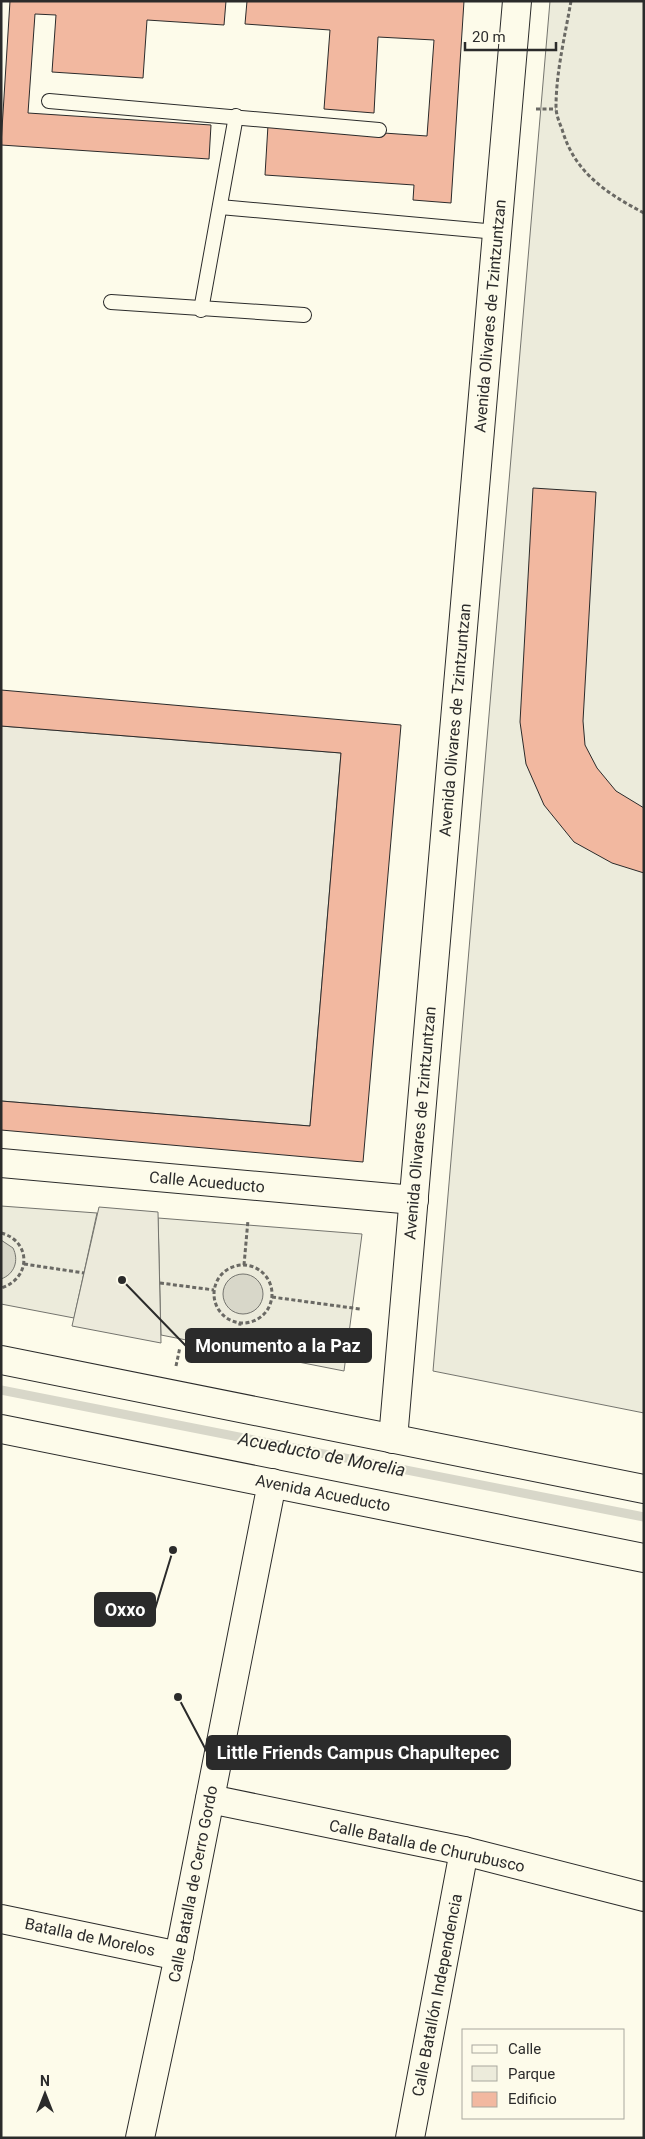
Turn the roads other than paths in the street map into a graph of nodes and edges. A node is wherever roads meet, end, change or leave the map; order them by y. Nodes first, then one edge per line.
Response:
1 (516, 1) edge
2 (50, 100) dead end
3 (236, 116) junction
4 (379, 130) dead end
5 (220, 206) junction
6 (497, 232) junction
7 (111, 302) dead end
8 (201, 310) junction
9 (304, 315) dead end
10 (1, 1163) edge
11 (414, 1200) junction
12 (1, 1360) edge
13 (1, 1428) edge
14 (393, 1439) junction
15 (272, 1483) junction
16 (644, 1489) edge
17 (644, 1558) edge
18 (210, 1800) junction
19 (464, 1852) junction
20 (644, 1897) edge
21 (1, 1919) edge
22 (178, 1956) junction
23 (140, 2138) edge
24 (410, 2138) edge

1 - 6 street, Avenida Olivares de Tzintzuntzan
2 - 3 lane
3 - 4 lane
3 - 5 lane
5 - 6 lane
5 - 8 lane
6 - 11 street, Avenida Olivares de Tzintzuntzan
7 - 8 lane
8 - 9 lane
10 - 11 street, Calle Acueducto
11 - 14 street, Avenida Olivares de Tzintzuntzan
12 - 14 street
13 - 15 street, Avenida Acueducto
14 - 16 street
15 - 17 street, Avenida Acueducto
15 - 18 street, Calle Batalla de Cerro Gordo
18 - 19 street, Calle Batalla de Churubusco
18 - 22 street, Calle Batalla de Cerro Gordo
19 - 20 street, Calle Batalla de Churubusco
19 - 24 street, Calle Batallón Independencia
21 - 22 street, Batalla de Morelos
22 - 23 street, Calle Batalla de Cerro Gordo

